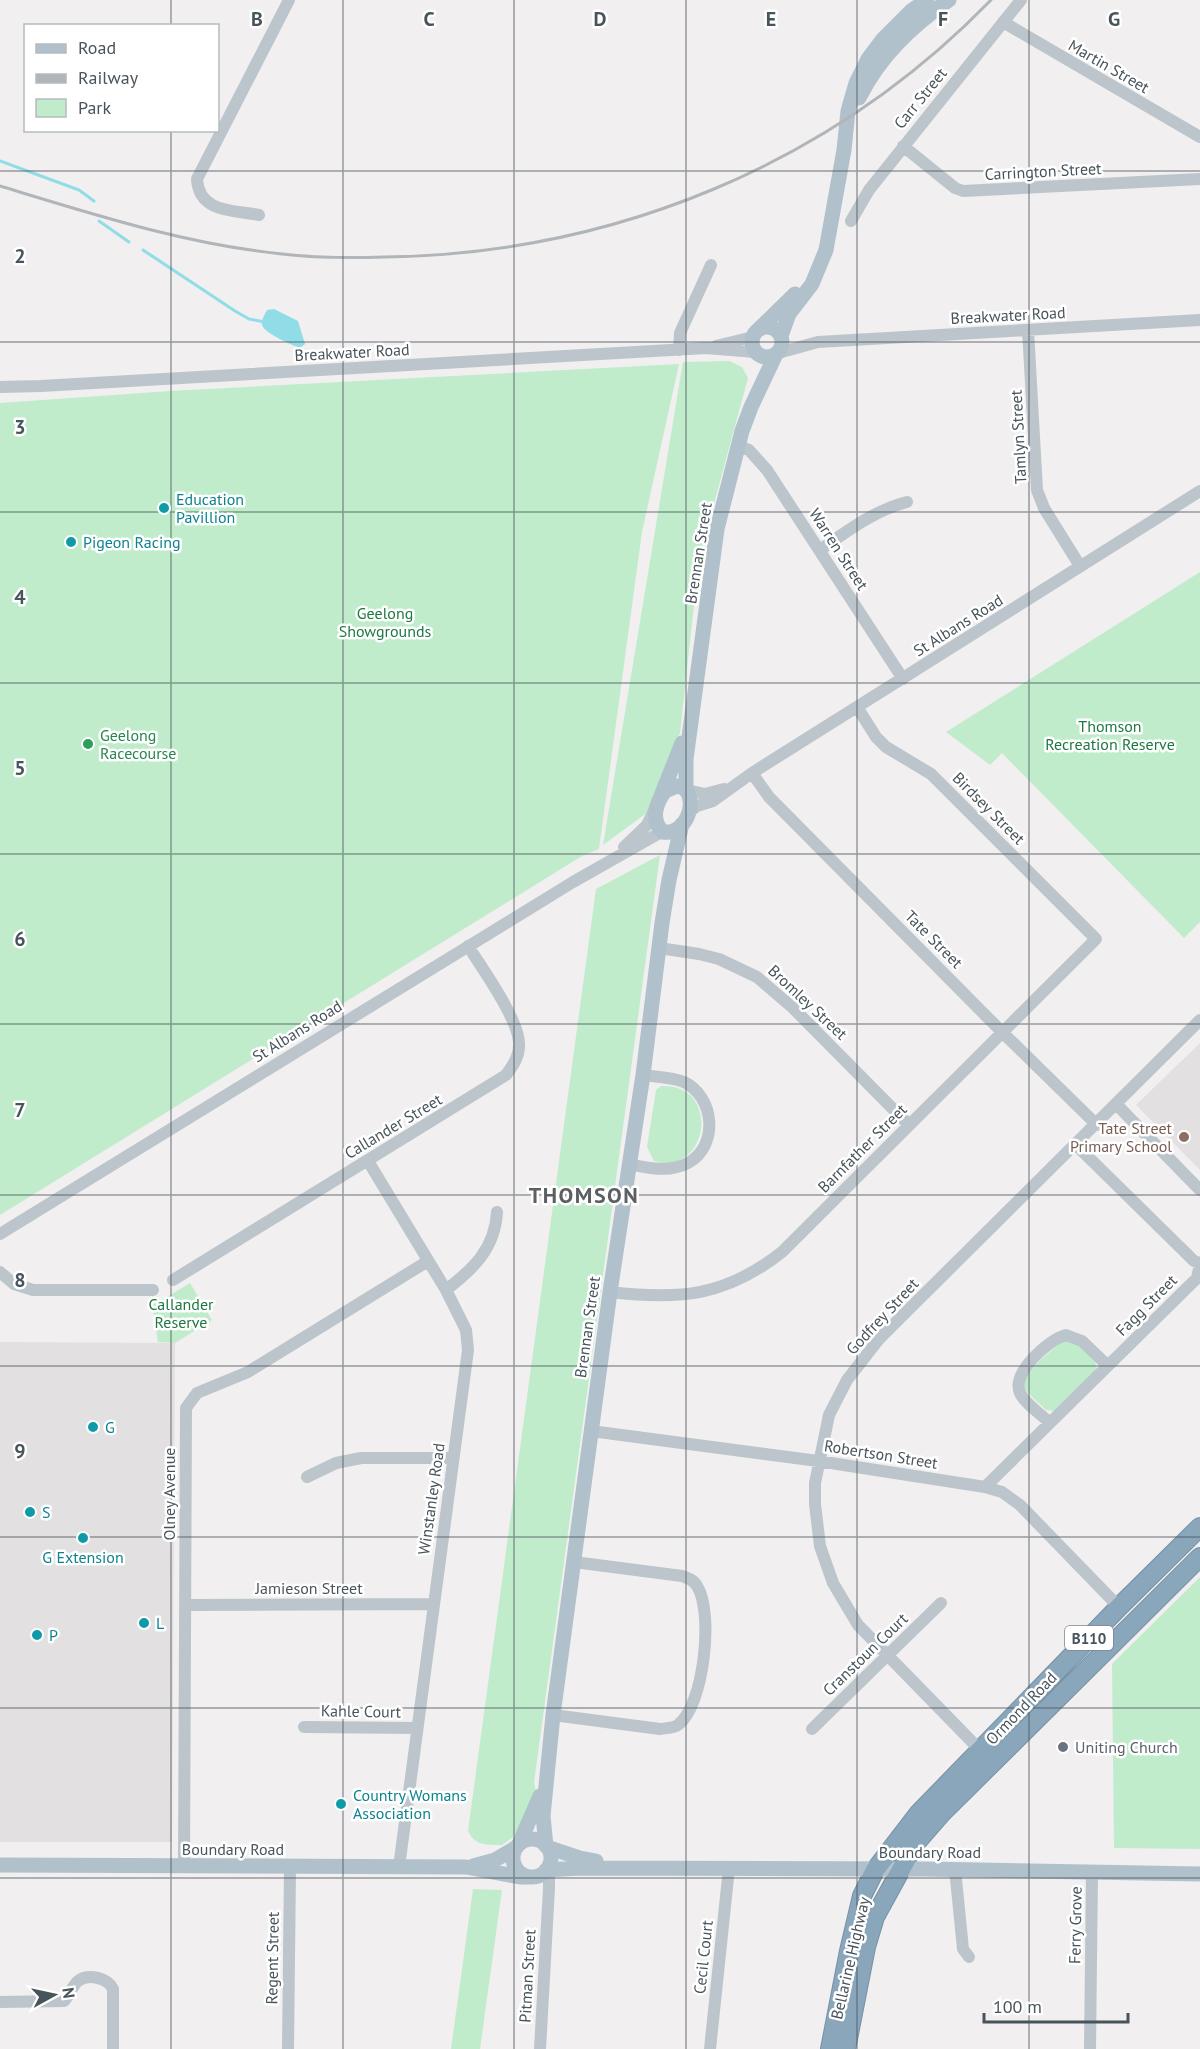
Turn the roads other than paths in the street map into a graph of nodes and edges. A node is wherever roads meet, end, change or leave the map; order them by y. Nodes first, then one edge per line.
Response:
1 (289, 0) edge
2 (1021, 0) edge
3 (935, 2) edge
4 (1003, 22) junction
5 (1200, 137) edge
6 (903, 146) junction
7 (1200, 179) edge
8 (259, 215) dead end
9 (851, 221) dead end
10 (831, 228) junction
11 (711, 265) dead end
12 (1200, 321) edge
13 (1028, 330) junction
14 (781, 336) junction
15 (818, 342) junction
16 (755, 343) junction
17 (679, 350) junction
18 (777, 354) junction
19 (0, 387) edge
20 (751, 407) junction
21 (738, 446) junction
22 (1200, 491) edge
23 (907, 502) dead end
24 (820, 550) junction
25 (1080, 566) junction
26 (903, 679) junction
27 (857, 707) junction
28 (693, 709) junction
29 (752, 773) junction
30 (733, 785) junction
31 (687, 790) junction
32 (658, 802) junction
33 (686, 818) junction
34 (663, 831) junction
35 (613, 859) junction
36 (669, 880) junction
37 (1096, 939) joint
38 (468, 946) junction
39 (659, 948) junction
40 (1200, 1020) edge
41 (1002, 1032) junction
42 (642, 1075) junction
43 (1117, 1105) junction
44 (909, 1125) junction
45 (1097, 1125) junction
46 (1076, 1145) junction
47 (368, 1161) junction
48 (628, 1164) junction
49 (1200, 1190) edge
50 (496, 1212) dead end
51 (0, 1234) edge
52 (428, 1261) junction
53 (1200, 1264) edge
54 (0, 1272) edge
55 (173, 1280) dead end
56 (153, 1290) dead end
57 (446, 1290) junction
58 (610, 1292) junction
59 (1108, 1366) junction
60 (1050, 1423) junction
61 (591, 1431) junction
62 (453, 1458) junction
63 (818, 1461) junction
64 (307, 1477) dead end
65 (985, 1487) junction
66 (1200, 1527) edge
67 (1200, 1557) edge
68 (574, 1562) junction
69 (941, 1602) dead end
70 (434, 1604) junction
71 (185, 1605) junction
72 (1119, 1607) junction
73 (887, 1657) junction
74 (553, 1714) junction
75 (304, 1727) dead end
76 (417, 1728) junction
77 (812, 1729) dead end
78 (981, 1751) junction
79 (546, 1779) junction
80 (518, 1845) junction
81 (547, 1846) junction
82 (0, 1865) edge
83 (184, 1867) junction
84 (290, 1867) junction
85 (399, 1867) junction
86 (467, 1867) junction
87 (729, 1868) junction
88 (659, 1869) junction
89 (901, 1869) junction
90 (955, 1869) junction
91 (875, 1870) junction
92 (1092, 1873) junction
93 (540, 1874) junction
94 (1200, 1874) edge
95 (969, 1957) dead end
96 (0, 2002) edge
97 (113, 2049) edge
98 (288, 2049) edge
99 (540, 2049) edge
100 (710, 2049) edge
101 (830, 2049) edge
102 (846, 2049) edge
103 (1090, 2049) edge

1 - 8 street
2 - 4 street, Carr Street
3 - 10 main road
4 - 5 street, Martin Street
4 - 6 street, Carr Street
6 - 7 street, Carrington Street
6 - 9 street, Carr Street
10 - 14 main road
10 - 16 main road
11 - 17 street
12 - 13 street, Breakwater Road
13 - 15 street, Breakwater Road
13 - 25 street, Tamlyn Street
14 - 15 street, Breakwater Road
14 - 16 main road
14 - 18 main road
15 - 18 street, Breakwater Road
16 - 17 street, Breakwater Road
16 - 18 main road
16 - 20 main road, Brennan Street
17 - 19 street, Breakwater Road
18 - 20 main road, Brennan Street
20 - 21 main road, Brennan Street
21 - 24 street, Warren Street
21 - 28 main road, Brennan Street
22 - 25 street, St Albans Road
23 - 24 street
24 - 26 street, Warren Street
25 - 26 street, St Albans Road
26 - 27 street, St Albans Road
27 - 29 street, St Albans Road
27 - 37 street, Birdsey Street
28 - 31 main road, Brennan Street
28 - 32 main road, Brennan Street
29 - 30 street, St Albans Road
29 - 41 street, Tate Street
30 - 31 street, St Albans Road
30 - 33 street, St Albans Road
31 - 32 main road
31 - 33 main road
32 - 34 main road
32 - 35 street, St Albans Road
33 - 34 main road
33 - 36 main road, Brennan Street
34 - 35 street, St Albans Road
34 - 36 main road, Brennan Street
35 - 38 street, St Albans Road
36 - 39 main road, Brennan Street
37 - 41 street, Barnfather Street
38 - 47 street, Callander Street
38 - 51 street, St Albans Road
39 - 42 main road, Brennan Street
39 - 44 street, Bromley Street
40 - 43 street, Godfrey Street
41 - 44 street, Barnfather Street
41 - 45 street, Tate Street
42 - 48 main road, Brennan Street
42 - 48 street
43 - 45 street, Godfrey Street
43 - 49 street
44 - 58 street, Barnfather Street
45 - 46 street, Godfrey Street
46 - 53 street
46 - 63 street, Godfrey Street
47 - 52 street, Winstanley Road
47 - 55 street, Callander Street
48 - 58 main road, Brennan Street
50 - 57 street
52 - 57 street, Winstanley Road
52 - 71 street, Olney Avenue
53 - 59 street, Fagg Street
54 - 56 street
57 - 62 street, Winstanley Road
58 - 61 main road, Brennan Street
59 - 60 street, Fagg Street
59 - 60 street
60 - 65 street, Fagg Street
61 - 63 street, Robertson Street
61 - 68 main road, Brennan Street
62 - 64 street
62 - 70 street, Winstanley Road
63 - 65 street, Robertson Street
63 - 73 street, Godfrey Street
65 - 72 street, Robertson Street
66 - 72 highway, Ormond Road / B110
67 - 89 highway, Ormond Road / B110
68 - 74 main road, Brennan Street
68 - 74 street
69 - 73 street, Cranstoun Court
70 - 71 street, Jamieson Street
70 - 76 street, Winstanley Road
71 - 83 street, Olney Avenue
72 - 78 highway, Ormond Road / B110
73 - 77 street, Cranstoun Court
73 - 78 street, Godfrey Street
74 - 79 main road, Brennan Street
75 - 76 street, Kahle Court
76 - 85 street, Winstanley Road
78 - 91 highway, Ormond Road / B110
79 - 80 main road, Brennan Street
79 - 81 main road, Brennan Street
80 - 81 main road
80 - 86 main road, Boundary Road
80 - 93 main road
81 - 88 main road, Boundary Road
81 - 93 main road
82 - 83 main road, Boundary Road
83 - 84 main road, Boundary Road
84 - 85 main road, Boundary Road
84 - 98 street, Regent Street
85 - 86 main road, Boundary Road
86 - 93 main road, Boundary Road
87 - 88 main road, Boundary Road
87 - 91 main road, Boundary Road
87 - 100 street, Cecil Court
88 - 93 main road, Boundary Road
89 - 90 main road, Boundary Road
89 - 91 main road, Boundary Road
89 - 102 highway, Bellarine Highway / B110
90 - 92 main road, Boundary Road
90 - 95 street
91 - 101 highway, Bellarine Highway / B110
92 - 94 main road, Boundary Road
92 - 103 street, Ferry Grove
93 - 99 street, Pitman Street
96 - 97 street

